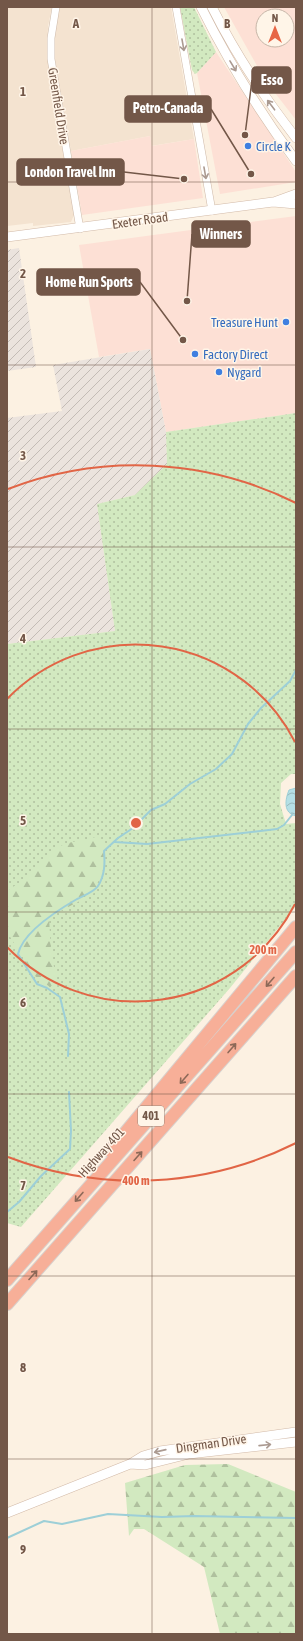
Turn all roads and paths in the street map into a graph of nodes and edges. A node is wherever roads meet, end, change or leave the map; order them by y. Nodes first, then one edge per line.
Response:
1 (56, 7) edge
2 (176, 7) edge
3 (201, 7) edge
4 (212, 7) edge
5 (275, 131) junction
6 (296, 138) edge
7 (296, 153) edge
8 (296, 161) edge
9 (296, 194) edge
10 (273, 202) junction
11 (296, 204) edge
12 (212, 211) junction
13 (80, 229) junction
14 (7, 237) edge
15 (296, 927) edge
16 (296, 952) edge
17 (296, 976) edge
18 (90, 1185) junction
19 (7, 1280) edge
20 (7, 1304) edge
21 (296, 1432) edge
22 (296, 1442) edge
23 (130, 1464) junction
24 (7, 1513) edge

1 - 13 street, Greenfield Drive
2 -> 12 street
3 -> 5 main road
6 -> 4 main road
5 - 7 main road
5 - 8 main road
9 - 10 main road, Exeter Road
10 - 11 main road, Exeter Road
10 - 12 main road, Exeter Road
12 - 13 main road, Exeter Road
13 - 14 main road, Exeter Road
15 - 18 highway
16 -> 18 highway, Highway 401 / 401
20 -> 17 highway, 401
18 -> 19 highway, Highway 401 / 401
21 -> 23 main road, Dingman Drive
23 -> 22 main road, Dingman Drive
23 - 24 main road, Dingman Drive

